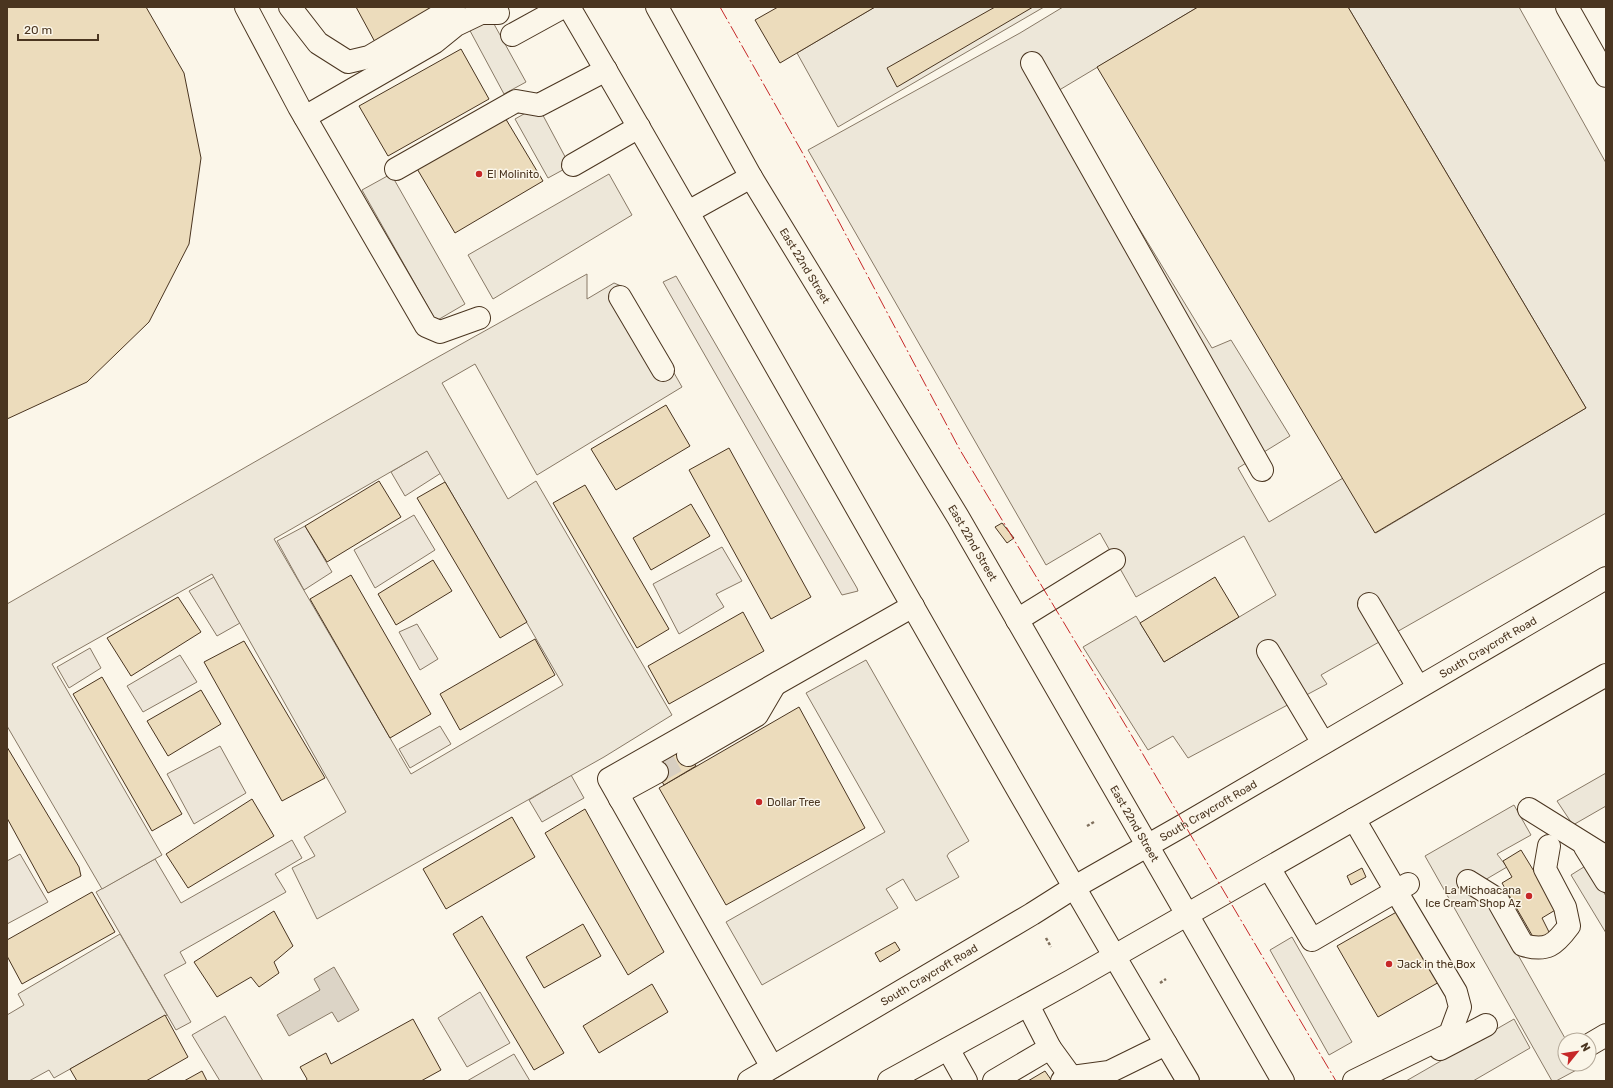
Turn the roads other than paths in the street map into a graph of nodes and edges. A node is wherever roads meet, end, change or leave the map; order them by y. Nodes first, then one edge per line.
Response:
1 (246, 7) edge
2 (290, 7) edge
3 (454, 7) edge
4 (562, 7) edge
5 (569, 7) edge
6 (657, 7) edge
7 (1567, 7) edge
8 (498, 14) dead end
9 (512, 35) dead end
10 (1032, 63) dead end
11 (606, 70) junction
12 (1606, 76) edge
13 (304, 117) junction
14 (638, 127) junction
15 (573, 165) dead end
16 (396, 169) dead end
17 (751, 177) junction
18 (688, 212) junction
19 (620, 297) dead end
20 (479, 318) dead end
21 (663, 370) dead end
22 (1262, 470) dead end
23 (1114, 560) dead end
24 (1606, 578) edge
25 (1369, 604) dead end
26 (912, 606) junction
27 (1017, 620) junction
28 (1268, 650) dead end
29 (1606, 675) edge
30 (774, 685) junction
31 (1418, 688) junction
32 (1323, 743) junction
33 (688, 755) tunnel mouth
34 (657, 772) tunnel mouth
35 (620, 798) junction
36 (1529, 809) dead end
37 (1354, 819) junction
38 (1582, 842) junction
39 (1148, 845) junction
40 (1549, 846) dead end
41 (1606, 857) edge
42 (1269, 868) junction
43 (1468, 881) dead end
44 (1606, 881) edge
45 (1073, 888) junction
46 (1402, 888) junction
47 (1188, 914) junction
48 (1114, 957) junction
49 (1028, 1005) junction
50 (1486, 1025) dead end
51 (1606, 1035) edge
52 (1597, 1040) edge
53 (1166, 1044) junction
54 (948, 1048) junction
55 (1050, 1048) junction
56 (1385, 1066) junction
57 (776, 1074) edge
58 (1122, 1074) edge
59 (1070, 1080) edge
60 (749, 1081) edge
61 (889, 1081) edge
62 (966, 1081) edge
63 (994, 1081) edge
64 (1188, 1081) edge
65 (1283, 1081) edge
66 (1354, 1081) edge

1 - 13 main road
2 - 3 main road
4 - 9 main road
5 - 11 main road
6 - 17 main road, East 22nd Street
7 - 12 main road
8 - 13 main road
10 - 22 main road
11 - 14 main road
11 - 16 main road
13 - 20 main road
14 - 15 main road
14 - 18 main road
17 - 18 main road
17 - 27 main road, East 22nd Street
18 - 26 main road
19 - 21 main road
23 - 27 main road
24 - 31 main road, South Craycroft Road
25 - 31 main road
26 - 30 main road
26 - 45 main road
27 - 39 main road, East 22nd Street
28 - 32 main road
29 - 37 main road
30 - 33 main road
30 - 35 main road
31 - 32 main road, South Craycroft Road
32 - 39 main road, South Craycroft Road
34 - 35 main road
35 - 57 main road
36 - 38 main road
37 - 42 main road
37 - 46 main road
38 - 41 main road
38 - 44 main road
39 - 45 main road, South Craycroft Road
39 - 47 main road, East 22nd Street
40 - 43 main road
42 - 46 main road
42 - 47 main road
45 - 48 main road
45 - 57 main road, South Craycroft Road
46 - 56 main road
47 - 48 main road
47 - 65 main road, East 22nd Street
48 - 49 main road
48 - 53 main road
49 - 54 main road
49 - 55 main road
50 - 56 main road
51 - 52 main road
53 - 58 main road
53 - 64 main road
54 - 61 main road
54 - 62 main road
55 - 59 main road
55 - 63 main road
56 - 66 main road
57 - 60 main road, South Craycroft Road
58 - 59 main road

